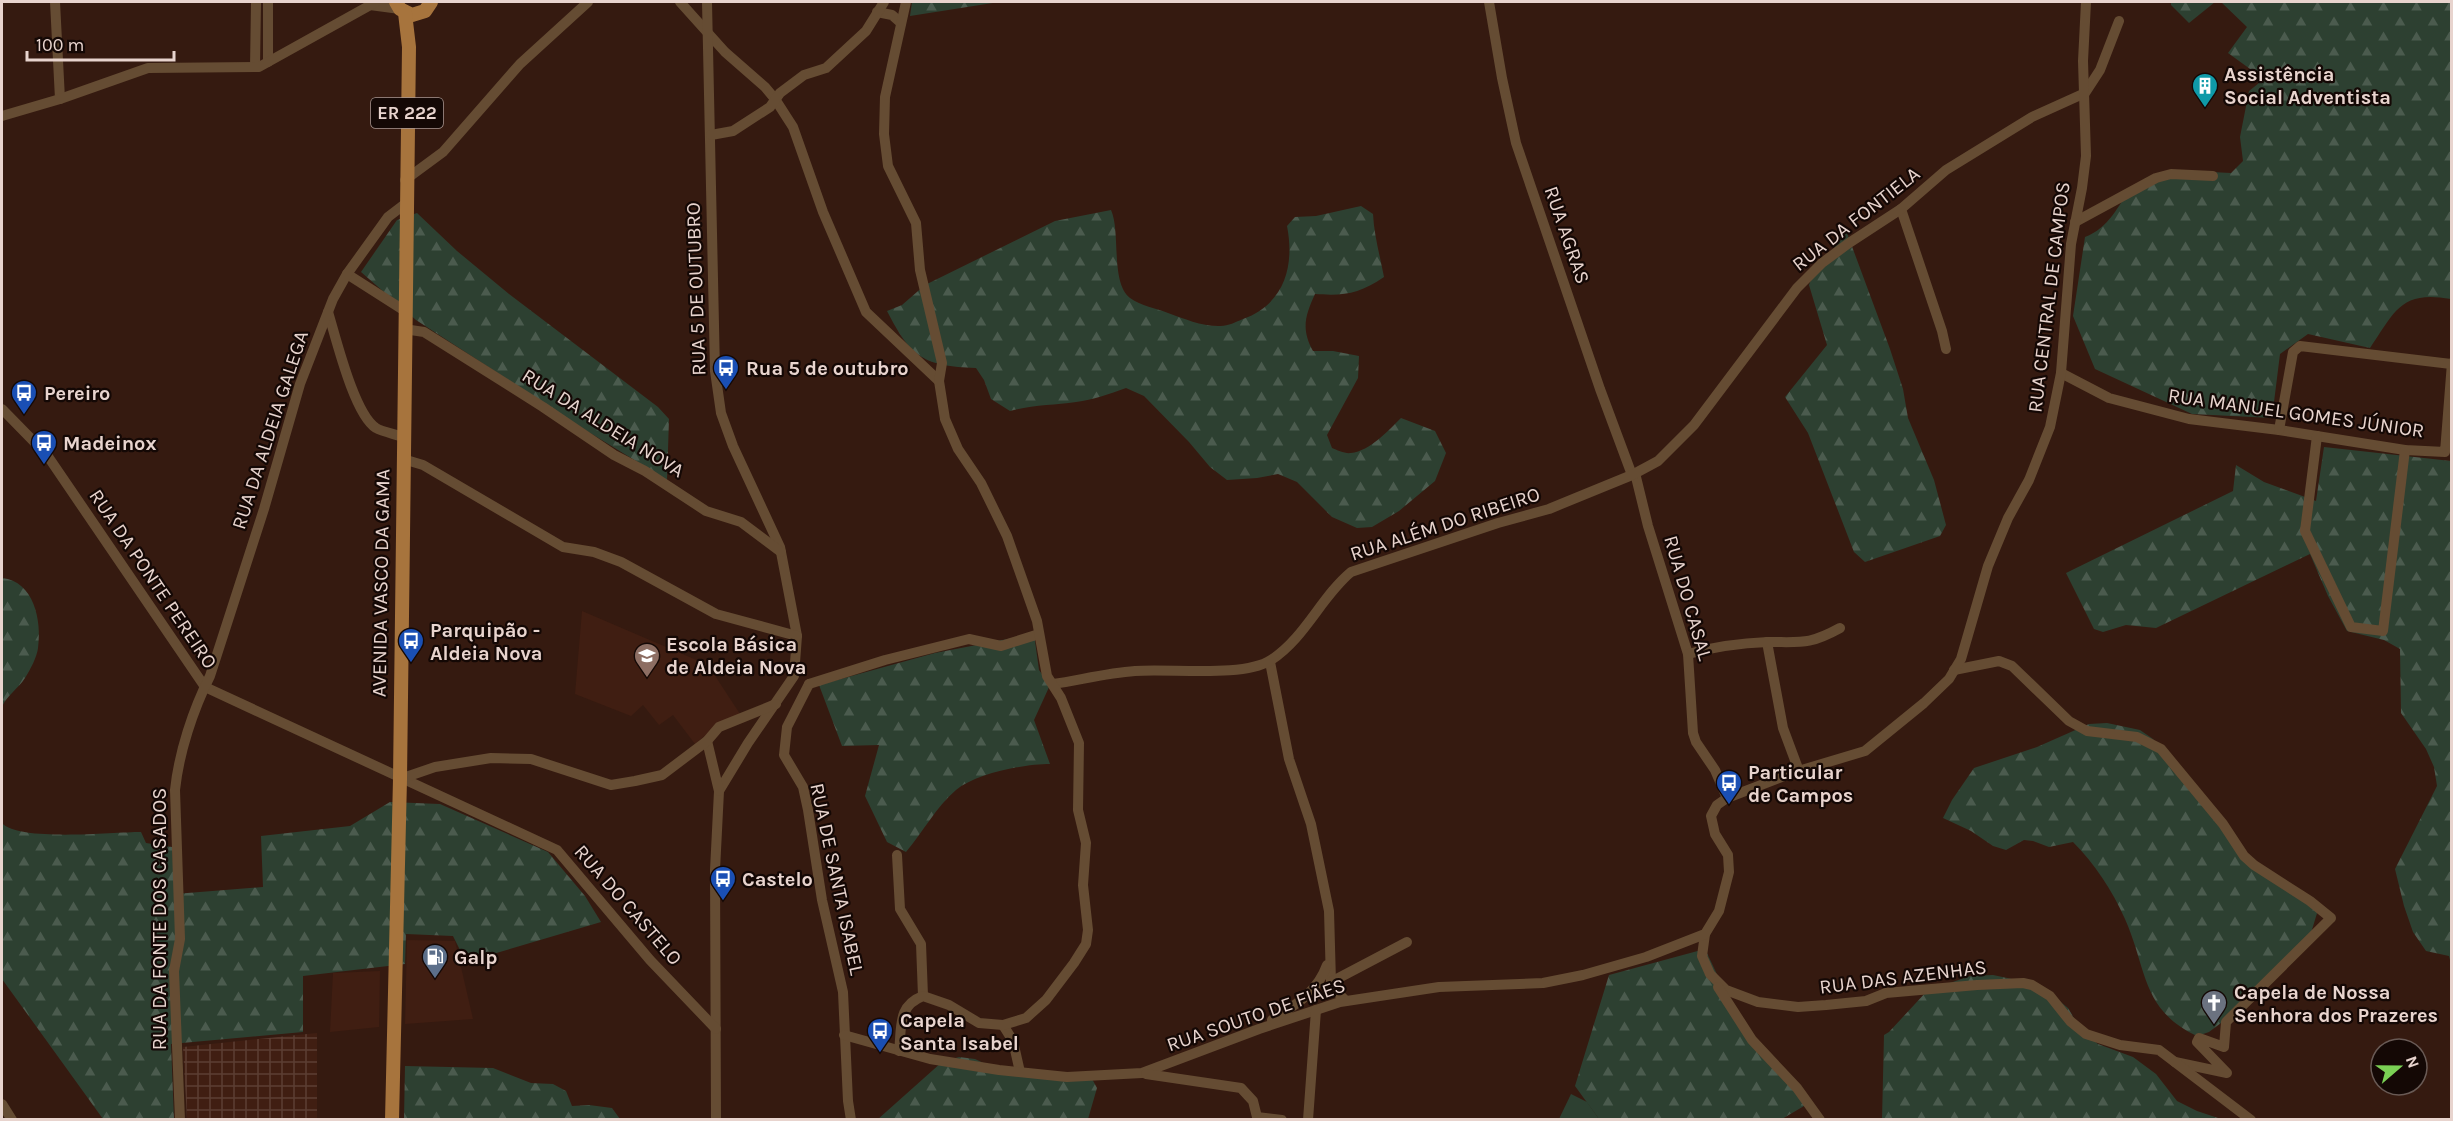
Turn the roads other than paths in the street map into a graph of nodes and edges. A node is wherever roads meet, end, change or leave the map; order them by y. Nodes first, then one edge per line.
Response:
1 (55, 2) edge
2 (256, 2) edge
3 (267, 2) edge
4 (430, 2) edge
5 (588, 2) edge
6 (680, 2) edge
7 (707, 2) edge
8 (884, 2) edge
9 (906, 2) edge
10 (1489, 2) edge
11 (2086, 2) edge
12 (373, 3) edge
13 (405, 10) edge
14 (877, 12) junction
15 (2120, 21) dead end
16 (901, 23) junction
17 (707, 33) junction
18 (268, 62) junction
19 (255, 67) junction
20 (2085, 93) junction
21 (60, 99) junction
22 (775, 99) junction
23 (2, 116) edge
24 (711, 135) junction
25 (2213, 176) dead end
26 (405, 180) junction
27 (405, 204) junction
28 (1901, 209) junction
29 (2075, 222) junction
30 (347, 274) junction
31 (405, 311) junction
32 (328, 312) junction
33 (404, 329) junction
34 (1946, 349) dead end
35 (2451, 363) edge
36 (2061, 373) junction
37 (939, 381) junction
38 (2451, 390) edge
39 (2, 409) edge
40 (2279, 430) junction
41 (2317, 436) junction
42 (403, 437) junction
43 (2405, 450) junction
44 (403, 459) junction
45 (1634, 474) junction
46 (781, 552) junction
47 (1840, 628) dead end
48 (1039, 634) junction
49 (797, 636) junction
50 (1767, 642) junction
51 (1688, 654) junction
52 (1270, 662) junction
53 (1954, 670) junction
54 (794, 676) junction
55 (808, 684) junction
56 (1053, 684) junction
57 (204, 687) junction
58 (776, 704) junction
59 (707, 741) junction
60 (1799, 771) junction
61 (400, 779) junction
62 (719, 791) junction
63 (1727, 798) junction
64 (897, 855) dead end
65 (1705, 934) junction
66 (1407, 942) dead end
67 (1329, 958) junction
68 (1710, 974) junction
69 (1331, 982) junction
70 (923, 996) junction
71 (1346, 1001) junction
72 (1317, 1010) junction
73 (1003, 1025) junction
74 (716, 1029) junction
75 (1259, 1029) junction
76 (844, 1035) junction
77 (899, 1052) junction
78 (2175, 1062) junction
79 (1020, 1072) junction
80 (1142, 1073) junction
81 (2, 1104) edge
82 (12, 1119) edge
83 (180, 1119) edge
84 (392, 1119) edge
85 (716, 1119) edge
86 (851, 1119) edge
87 (1282, 1119) edge
88 (1308, 1119) edge
89 (1820, 1119) edge
90 (2251, 1119) edge

1 - 21 street
2 - 19 street
3 - 18 street
4 - 13 main road, AVENIDA VASCO DA GAMA / ER 222
5 - 26 street
6 - 17 street
7 - 17 street, RUA 5 DE OUTUBRO
8 - 14 street
9 - 16 street
10 - 45 street, RUA AGRAS
11 - 20 street, RUA CENTRAL DE CAMPOS
12 - 13 street
12 - 18 street
13 - 26 main road, AVENIDA VASCO DA GAMA / ER 222
14 - 16 street
14 - 22 street
15 - 20 street
16 - 37 street
17 - 22 street
17 - 24 street, RUA 5 DE OUTUBRO
18 - 19 street
19 - 21 street
20 - 28 street, RUA DA FONTIELA
20 - 29 street, RUA CENTRAL DE CAMPOS
21 - 23 street
22 - 24 street
22 - 37 street
24 - 46 street, RUA 5 DE OUTUBRO
25 - 29 street
26 - 27 main road, AVENIDA VASCO DA GAMA / ER 222
27 - 30 street, RUA DA ALDEIA GALEGA
27 - 31 main road, AVENIDA VASCO DA GAMA / ER 222
28 - 34 street
28 - 45 street, RUA DA FONTIELA
29 - 36 street, RUA CENTRAL DE CAMPOS
30 - 31 street
30 - 32 street, RUA DA ALDEIA GALEGA
31 - 33 main road, AVENIDA VASCO DA GAMA / ER 222
32 - 42 street
32 - 57 street, RUA DA ALDEIA GALEGA
33 - 42 main road, AVENIDA VASCO DA GAMA / ER 222
33 - 46 street, RUA DA ALDEIA NOVA
35 - 38 street, RUA MANUEL GOMES JÚNIOR
35 - 40 street
36 - 40 street, RUA MANUEL GOMES JÚNIOR
36 - 53 street, RUA CENTRAL DE CAMPOS
37 - 48 street
38 - 43 street, RUA MANUEL GOMES JÚNIOR
39 - 57 street, RUA DA PONTE PEREIRO
40 - 41 street, RUA MANUEL GOMES JÚNIOR
41 - 43 street, RUA MANUEL GOMES JÚNIOR
41 - 43 street
42 - 44 main road, AVENIDA VASCO DA GAMA / ER 222
44 - 49 street
44 - 61 main road, AVENIDA VASCO DA GAMA / ER 222
45 - 51 street, RUA DO CASAL
45 - 52 street, RUA ALÉM DO RIBEIRO
46 - 49 street, RUA 5 DE OUTUBRO
47 - 50 street
48 - 55 street
48 - 56 street
49 - 54 street, RUA 5 DE OUTUBRO
50 - 51 street
50 - 60 street
51 - 63 street, RUA DO CASAL
52 - 56 street
52 - 67 street
53 - 60 street, RUA CENTRAL DE CAMPOS
53 - 78 street
54 - 55 street
54 - 58 street, RUA 5 DE OUTUBRO
55 - 76 street, RUA DE SANTA ISABEL
56 - 73 street
57 - 61 street, RUA DA PONTE PEREIRO
57 - 83 street, RUA DA FONTE DOS CASADOS
58 - 59 street
58 - 62 street, RUA 5 DE OUTUBRO
59 - 61 street
59 - 62 street, RUA 5 DE OUTUBRO
60 - 63 street, RUA CENTRAL DE CAMPOS
61 - 74 street, RUA DO CASTELO
61 - 84 main road, AVENIDA VASCO DA GAMA / ER 222
62 - 74 street, RUA 5 DE OUTUBRO
63 - 65 street
64 - 70 street
65 - 68 street
65 - 71 street, RUA SOUTO DE FIÃES
66 - 69 street
67 - 69 street
67 - 75 street
68 - 78 street, RUA DAS AZENHAS
68 - 89 street
69 - 71 street
70 - 73 street
70 - 77 street
71 - 72 street, RUA SOUTO DE FIÃES
72 - 75 street, RUA SOUTO DE FIÃES
72 - 88 street
73 - 79 street
74 - 85 street, RUA 5 DE OUTUBRO
75 - 80 street, RUA SOUTO DE FIÃES
76 - 77 street, RUA SOUTO DE FIÃES
76 - 86 street, RUA DE SANTA ISABEL
77 - 79 street, RUA SOUTO DE FIÃES
78 - 90 street, RUA DAS AZENHAS
79 - 80 street, RUA SOUTO DE FIÃES
80 - 87 street
81 - 82 street

